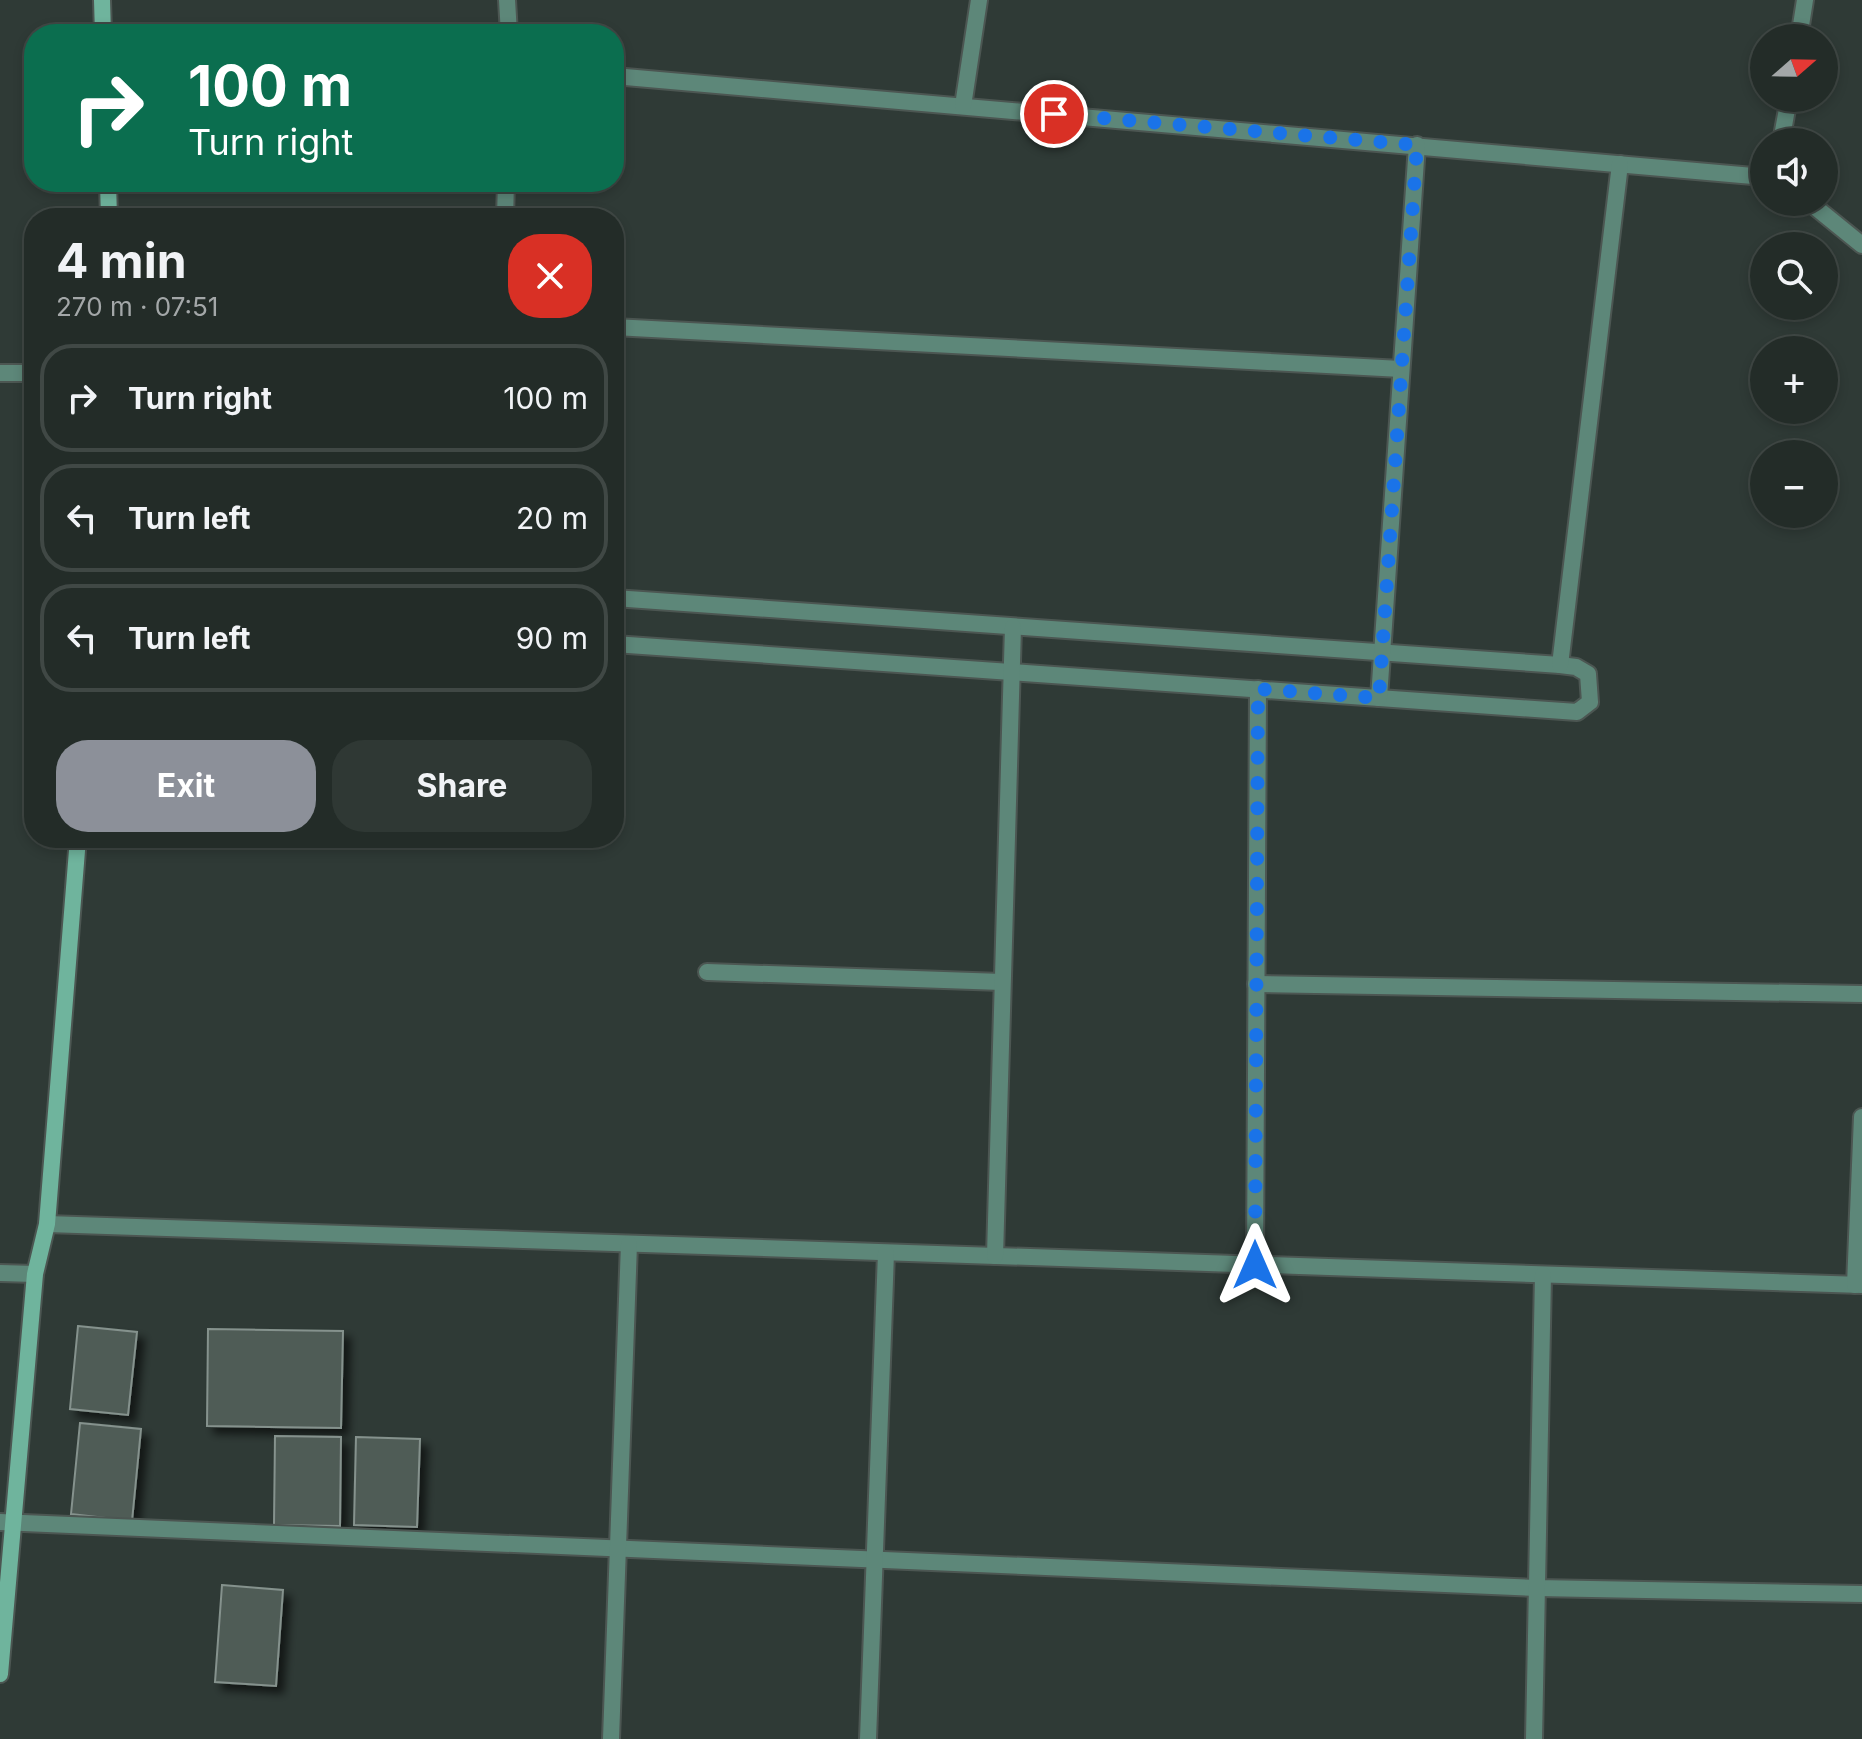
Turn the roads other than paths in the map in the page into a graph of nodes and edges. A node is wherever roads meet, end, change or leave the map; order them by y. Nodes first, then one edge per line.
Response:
1 (102, 0) edge
2 (507, 0) edge
3 (979, 0) edge
4 (1805, 0) edge
5 (103, 24) edge
6 (508, 24) edge
7 (1801, 24) edge
8 (624, 77) edge
9 (963, 106) junction
10 (1417, 145) junction
11 (1620, 164) junction
12 (1750, 176) edge
13 (1826, 216) edge
14 (1862, 245) edge
15 (624, 328) edge
16 (1401, 369) junction
17 (0, 373) edge
18 (24, 373) edge
19 (624, 599) edge
20 (1013, 627) junction
21 (624, 645) edge
22 (1381, 653) junction
23 (1560, 665) junction
24 (1010, 672) junction
25 (1258, 689) junction
26 (1379, 698) junction
27 (77, 848) edge
28 (707, 972) dead end
29 (1002, 982) junction
30 (1256, 984) junction
31 (1862, 994) edge
32 (1862, 1117) edge
33 (47, 1224) junction
34 (629, 1244) junction
35 (886, 1253) junction
36 (995, 1256) junction
37 (1255, 1265) junction
38 (0, 1273) edge
39 (35, 1274) junction
40 (1543, 1275) junction
41 (1858, 1285) edge
42 (7, 1522) edge
43 (620, 1549) junction
44 (875, 1559) junction
45 (1537, 1588) junction
46 (1862, 1594) edge
47 (0, 1674) edge
48 (611, 1739) edge
49 (868, 1739) edge
50 (1534, 1739) edge

1 - 5 main road
2 - 6 street
3 - 9 street
4 - 7 street
8 - 9 street
9 - 10 street
10 - 11 street
10 - 16 street
11 - 12 street
11 - 23 street
13 - 14 street
15 - 16 street
16 - 22 street
17 - 18 street
19 - 20 street
20 - 22 street
20 - 24 street
21 - 24 street
22 - 23 street
22 - 26 street
23 - 26 street
24 - 25 street
24 - 29 street
25 - 26 street
25 - 30 street
27 - 33 main road
28 - 29 street
29 - 36 street
30 - 31 street
30 - 37 street
32 - 41 street
33 - 34 street
33 - 39 main road
34 - 35 street
34 - 43 street
35 - 36 street
35 - 44 street
36 - 37 street
37 - 40 street
38 - 39 street
39 - 42 main road
40 - 41 street
40 - 45 street
42 - 43 street
42 - 47 main road
43 - 44 street
43 - 48 street
44 - 45 street
44 - 49 street
45 - 46 street
45 - 50 street

